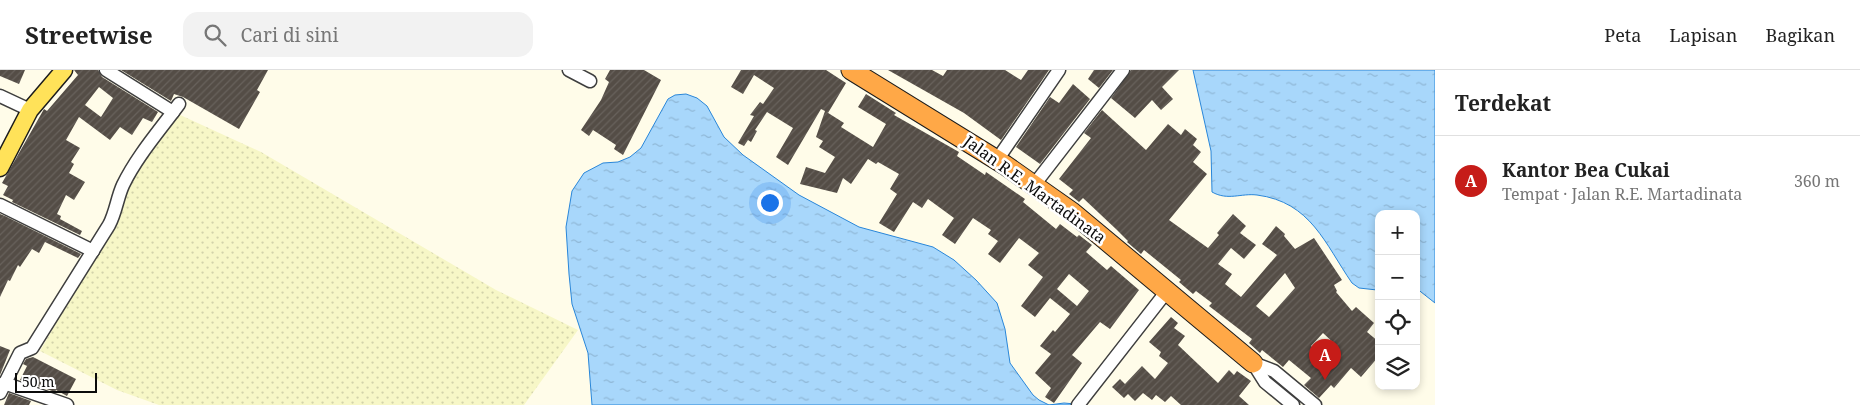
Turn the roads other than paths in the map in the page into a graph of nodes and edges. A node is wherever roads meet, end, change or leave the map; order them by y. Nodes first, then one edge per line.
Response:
1 (64, 70) edge
2 (106, 70) edge
3 (569, 70) edge
4 (851, 70) edge
5 (1059, 70) edge
6 (1123, 70) edge
7 (590, 81) dead end
8 (0, 96) edge
9 (30, 110) junction
10 (997, 160) junction
11 (0, 168) edge
12 (1034, 185) junction
13 (0, 205) edge
14 (93, 251) junction
15 (1167, 291) junction
16 (1253, 363) junction
17 (2, 388) edge
18 (66, 405) edge
19 (1078, 405) edge
20 (1293, 405) edge
21 (1315, 405) edge

1 - 9 main road
2 - 14 street
3 - 7 street
4 - 10 highway, Jalan R.E. Martadinata
5 - 10 street
6 - 12 street
8 - 9 street
9 - 11 main road
10 - 12 highway, Jalan R.E. Martadinata
12 - 15 highway, Jalan R.E. Martadinata
13 - 14 street
14 - 17 street
15 - 16 highway, Jalan R.E. Martadinata
15 - 19 street
16 - 20 street
16 - 21 street
17 - 18 street

